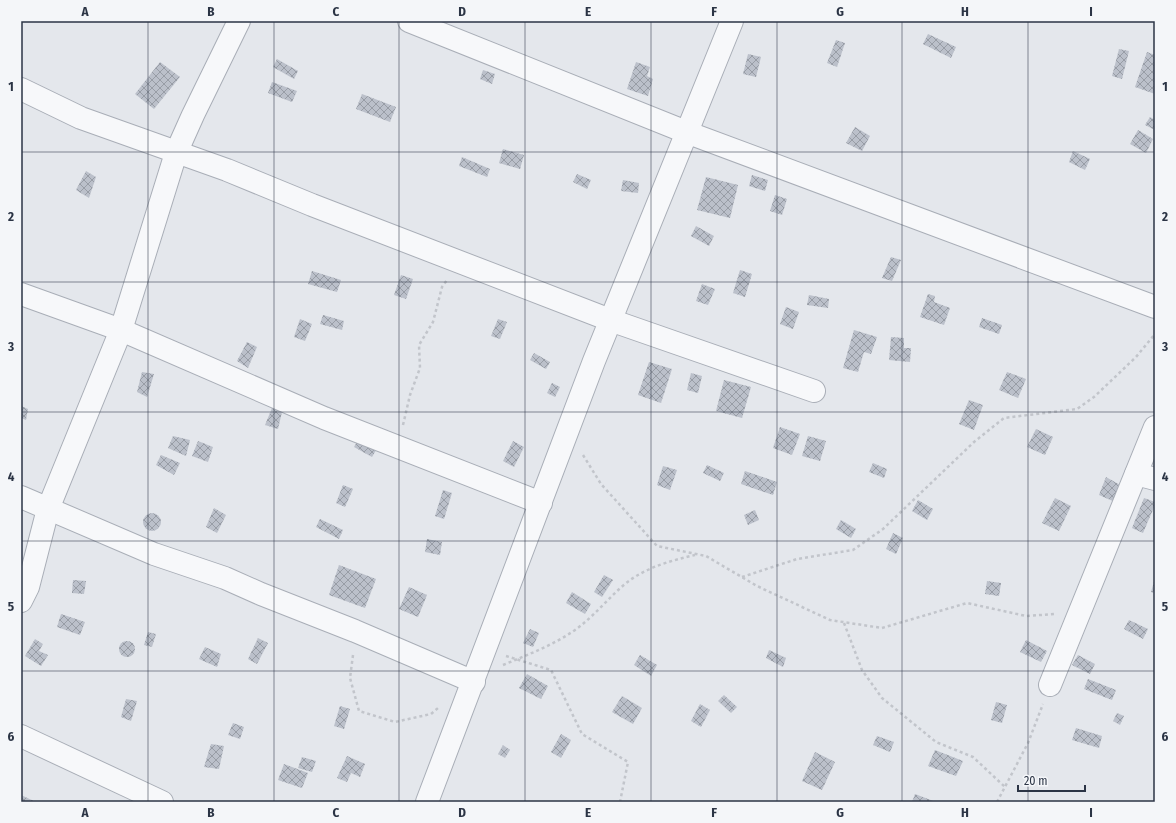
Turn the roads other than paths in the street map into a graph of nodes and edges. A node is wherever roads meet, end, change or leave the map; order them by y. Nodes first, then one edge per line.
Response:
1 (239, 21) edge
2 (409, 21) edge
3 (732, 21) edge
4 (21, 89) edge
5 (686, 132) junction
6 (176, 153) junction
7 (21, 294) edge
8 (1155, 307) edge
9 (610, 320) junction
10 (121, 330) junction
11 (814, 391) dead end
12 (1155, 427) edge
13 (1146, 476) edge
14 (21, 497) edge
15 (541, 503) junction
16 (48, 509) junction
17 (21, 602) edge
18 (474, 682) junction
19 (1050, 685) road end
20 (21, 736) edge
21 (162, 802) edge
22 (428, 802) edge

1 - 6 street
2 - 5 street
3 - 5 street
4 - 6 street
5 - 8 street
5 - 9 street
6 - 9 street
6 - 10 street
7 - 10 street
9 - 11 street
9 - 15 street
10 - 15 street
10 - 16 street
12 - 13 street
13 - 19 street
14 - 16 street
15 - 18 street
16 - 17 street
16 - 18 street
18 - 22 street
20 - 21 street

